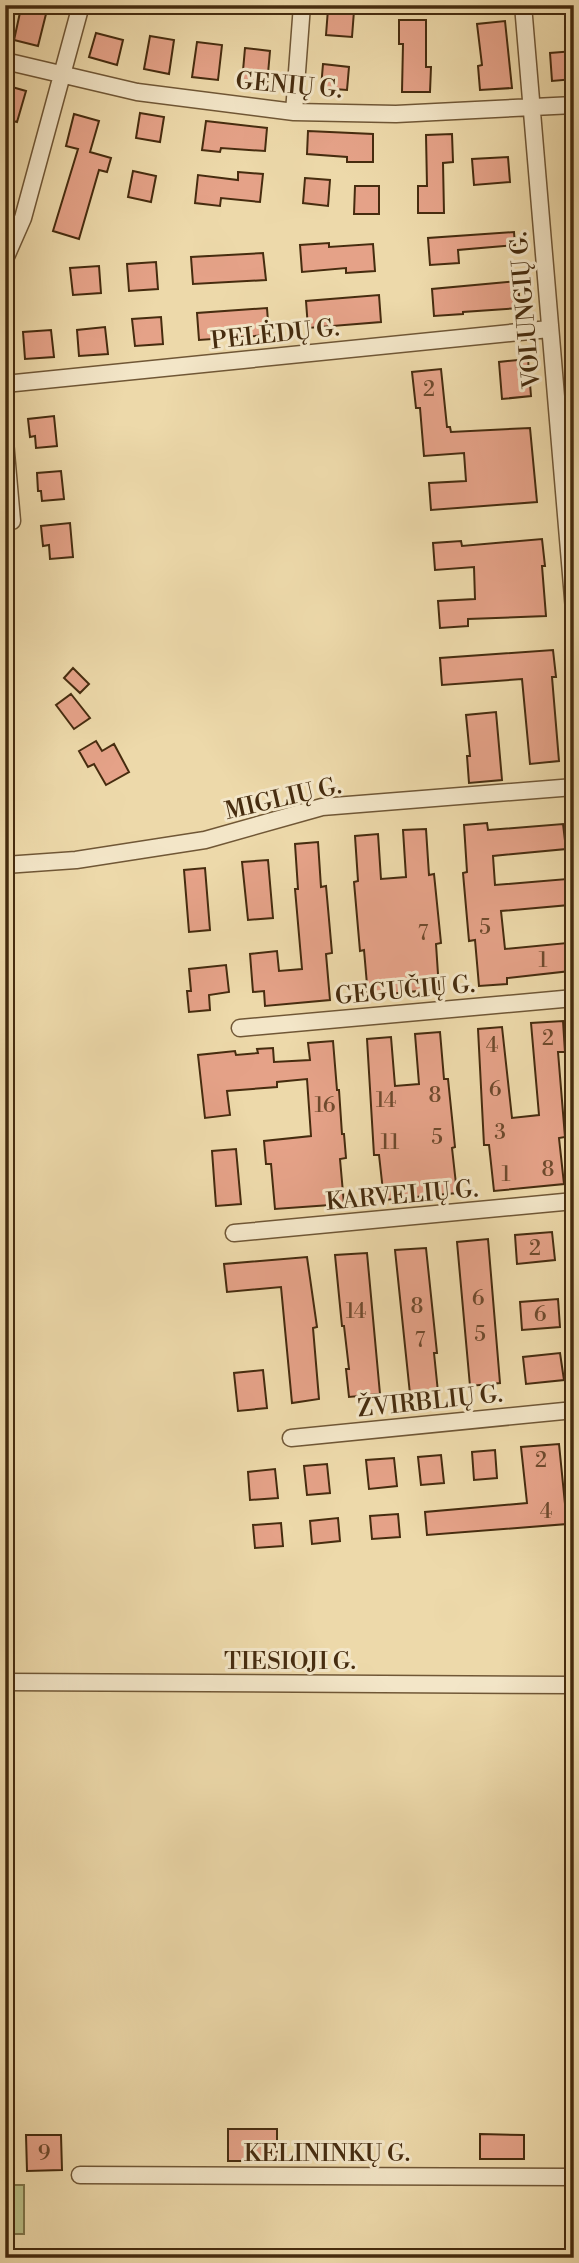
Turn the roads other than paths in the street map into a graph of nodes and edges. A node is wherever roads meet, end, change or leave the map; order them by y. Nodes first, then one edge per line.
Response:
1 (81, 5) edge
2 (302, 5) edge
3 (523, 5) edge
4 (5, 61) edge
5 (63, 76) junction
6 (574, 105) edge
7 (532, 107) junction
8 (294, 112) junction
9 (5, 259) edge
10 (549, 329) junction
11 (5, 384) edge
12 (5, 441) edge
13 (5, 522) edge
14 (574, 610) edge
15 (574, 786) edge
16 (5, 865) edge
17 (574, 998) edge
18 (240, 1028) dead end
19 (574, 1201) edge
20 (234, 1233) dead end
21 (574, 1410) edge
22 (291, 1437) dead end
23 (5, 1682) edge
24 (574, 1685) edge
25 (80, 2175) dead end
26 (574, 2177) edge

1 - 5 street
2 - 8 street
3 - 7 street, VOLUNGIŲ G.
4 - 5 street, GENIŲ G.
5 - 8 street, GENIŲ G.
5 - 9 street
6 - 7 street, GENIŲ G.
7 - 8 street, GENIŲ G.
7 - 10 street, VOLUNGIŲ G.
10 - 11 street, PELĖDŲ G.
10 - 14 street, VOLUNGIŲ G.
12 - 13 street
15 - 16 street, MIGLIŲ G.
17 - 18 street, GEGUČIŲ G.
19 - 20 street, KARVELIŲ G.
21 - 22 street, ŽVIRBLIŲ G.
23 - 24 street, TIESIOJI G.
25 - 26 street, KELININKŲ G.

